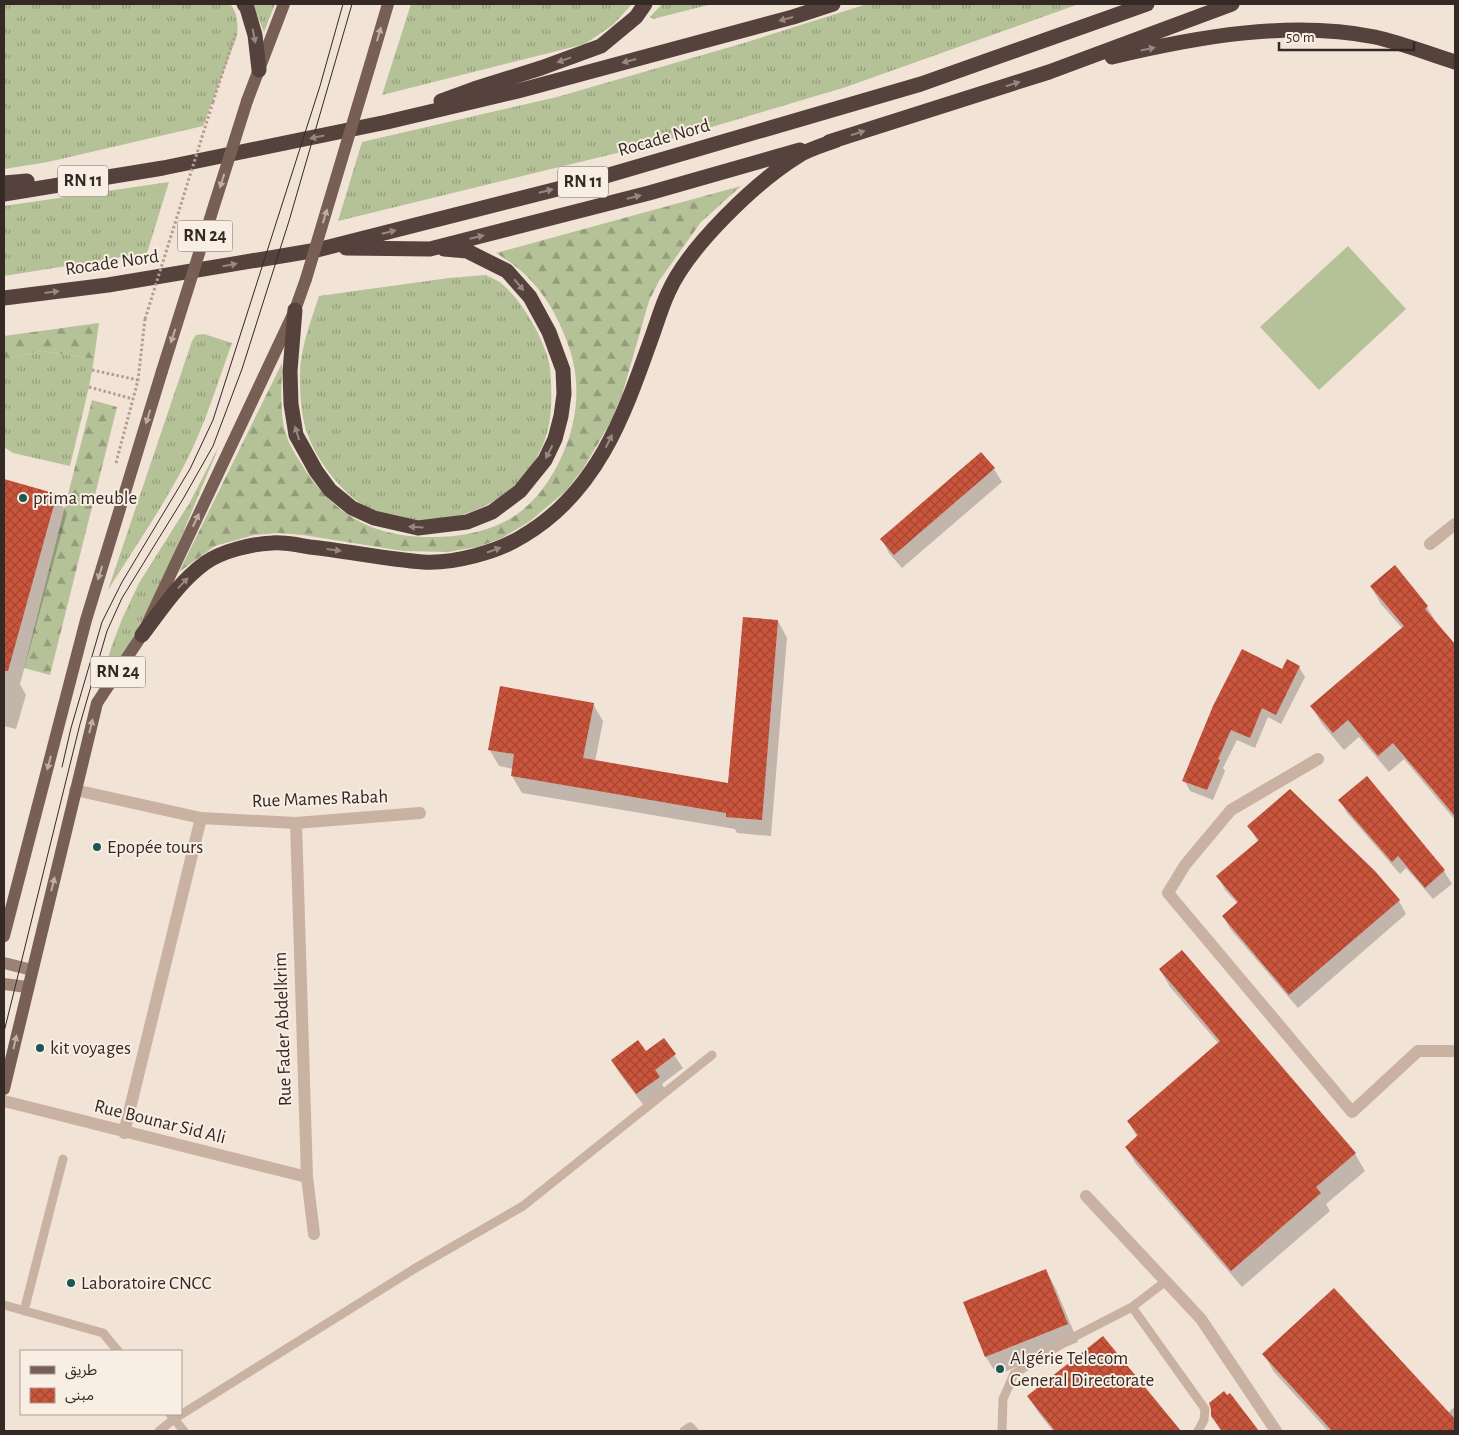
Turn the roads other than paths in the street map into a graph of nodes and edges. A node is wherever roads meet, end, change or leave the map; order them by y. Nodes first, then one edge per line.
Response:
1 (244, 4) edge
2 (284, 4) edge
3 (388, 4) edge
4 (645, 4) edge
5 (832, 4) edge
6 (1148, 4) edge
7 (1232, 4) edge
8 (1455, 62) edge
9 (259, 70) junction
10 (1049, 72) junction
11 (388, 122) junction
12 (837, 140) junction
13 (163, 168) junction
14 (4, 183) edge
15 (4, 194) edge
16 (324, 248) junction
17 (430, 249) junction
18 (4, 298) edge
19 (295, 310) junction
20 (1455, 524) edge
21 (1430, 544) dead end
22 (142, 635) junction
23 (1318, 759) dead end
24 (75, 790) junction
25 (420, 814) dead end
26 (201, 818) junction
27 (296, 822) junction
28 (4, 936) edge
29 (4, 963) edge
30 (32, 970) junction
31 (4, 984) edge
32 (28, 987) junction
33 (1455, 1051) edge
34 (712, 1055) dead end
35 (4, 1089) edge
36 (4, 1102) edge
37 (124, 1133) junction
38 (62, 1159) dead end
39 (307, 1177) junction
40 (1086, 1196) dead end
41 (314, 1234) dead end
42 (1166, 1282) junction
43 (4, 1305) edge
44 (1132, 1306) junction
45 (24, 1311) junction
46 (117, 1350) edge
47 (182, 1410) edge
48 (172, 1416) edge
49 (159, 1431) edge
50 (184, 1431) edge
51 (684, 1431) edge
52 (694, 1431) edge
53 (1002, 1431) edge
54 (1198, 1431) edge
55 (1276, 1431) edge

1 -> 9 highway
2 - 9 main road, RN 24
19 -> 3 main road, RN 24, bridge
4 -> 11 highway
5 -> 11 highway, RN 11
16 -> 6 highway, Rocade Nord / RN 11
7 - 10 highway
10 -> 8 highway
9 -> 28 main road, RN 24, bridge
12 -> 10 highway
11 -> 13 highway, RN 11
17 -> 12 highway
22 -> 12 highway
13 - 14 highway
13 - 15 highway, RN 11
16 - 17 highway
18 -> 16 highway, Rocade Nord / RN 11
17 -> 19 highway
22 -> 19 main road, RN 24
20 - 21 street
24 -> 22 main road, RN 24
23 - 33 street
24 - 26 street, Rue Mames Rabah
30 -> 24 main road, RN 24
25 - 27 street, Rue Mames Rabah
26 - 27 street, Rue Mames Rabah
26 - 37 street
27 - 39 street, Rue Fader Abdelkrim
29 - 30 street
30 - 32 main road, RN 24
31 - 32 street
35 -> 32 main road, RN 24
34 - 47 lane
36 - 37 street, Rue Bounar Sid Ali
37 - 39 street, Rue Bounar Sid Ali
38 - 45 lane
39 - 41 street, Rue Fader Abdelkrim
40 - 42 street
42 - 44 lane
42 - 55 street
43 - 45 lane
44 - 53 lane
44 - 54 lane
45 - 46 lane
48 - 49 lane
48 - 50 lane
51 - 52 lane

